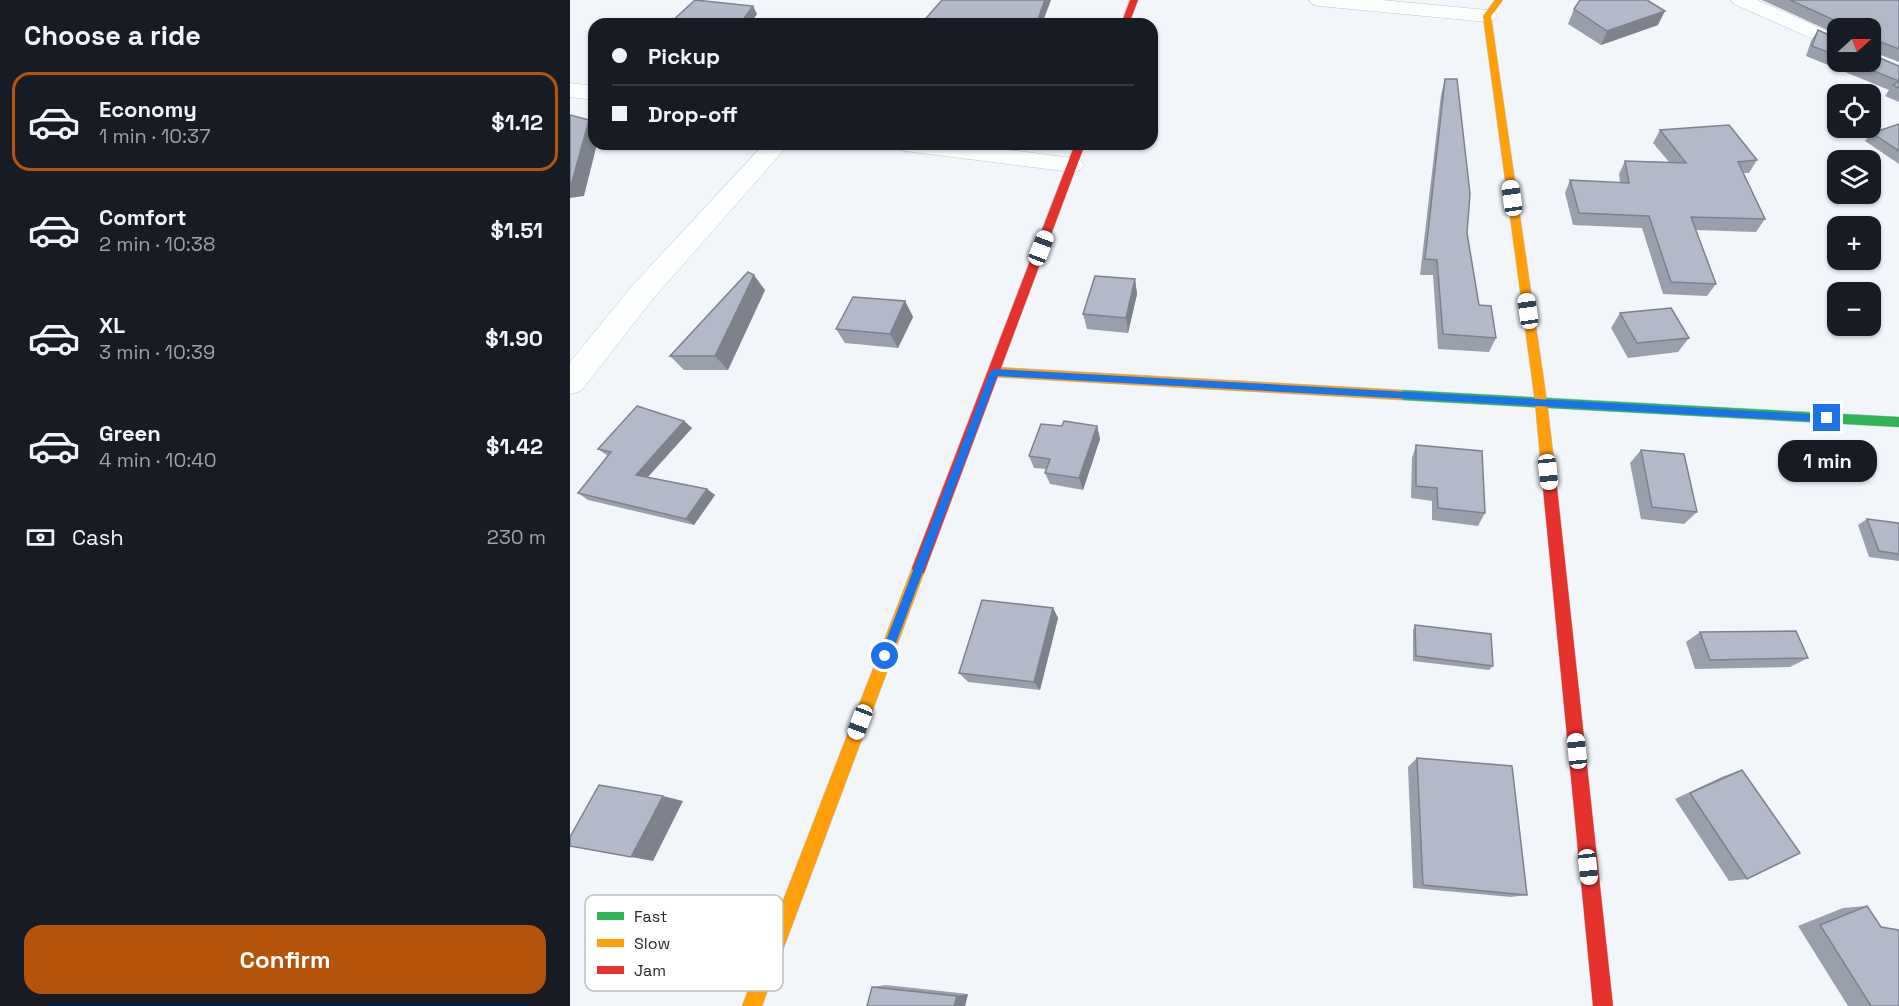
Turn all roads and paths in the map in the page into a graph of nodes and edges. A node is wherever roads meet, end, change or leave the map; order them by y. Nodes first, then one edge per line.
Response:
1 (1134, 0) edge
2 (1319, 0) edge
3 (1741, 0) edge
4 (1493, 8) edge
5 (1127, 18) edge
6 (1827, 39) edge
7 (570, 90) edge
8 (588, 92) edge
9 (772, 150) edge
10 (998, 150) edge
11 (1076, 155) edge
12 (994, 372) junction
13 (570, 383) edge
14 (1541, 402) junction
15 (1899, 422) edge
16 (783, 925) edge
17 (758, 991) edge
18 (752, 1006) edge
19 (1603, 1006) edge

1 - 5 street
2 - 4 street
3 - 6 street
4 - 14 street
7 - 8 street
9 - 13 street
10 - 11 street
11 - 12 street
12 - 14 street
12 - 16 street
14 - 15 street
14 - 19 street
17 - 18 street

